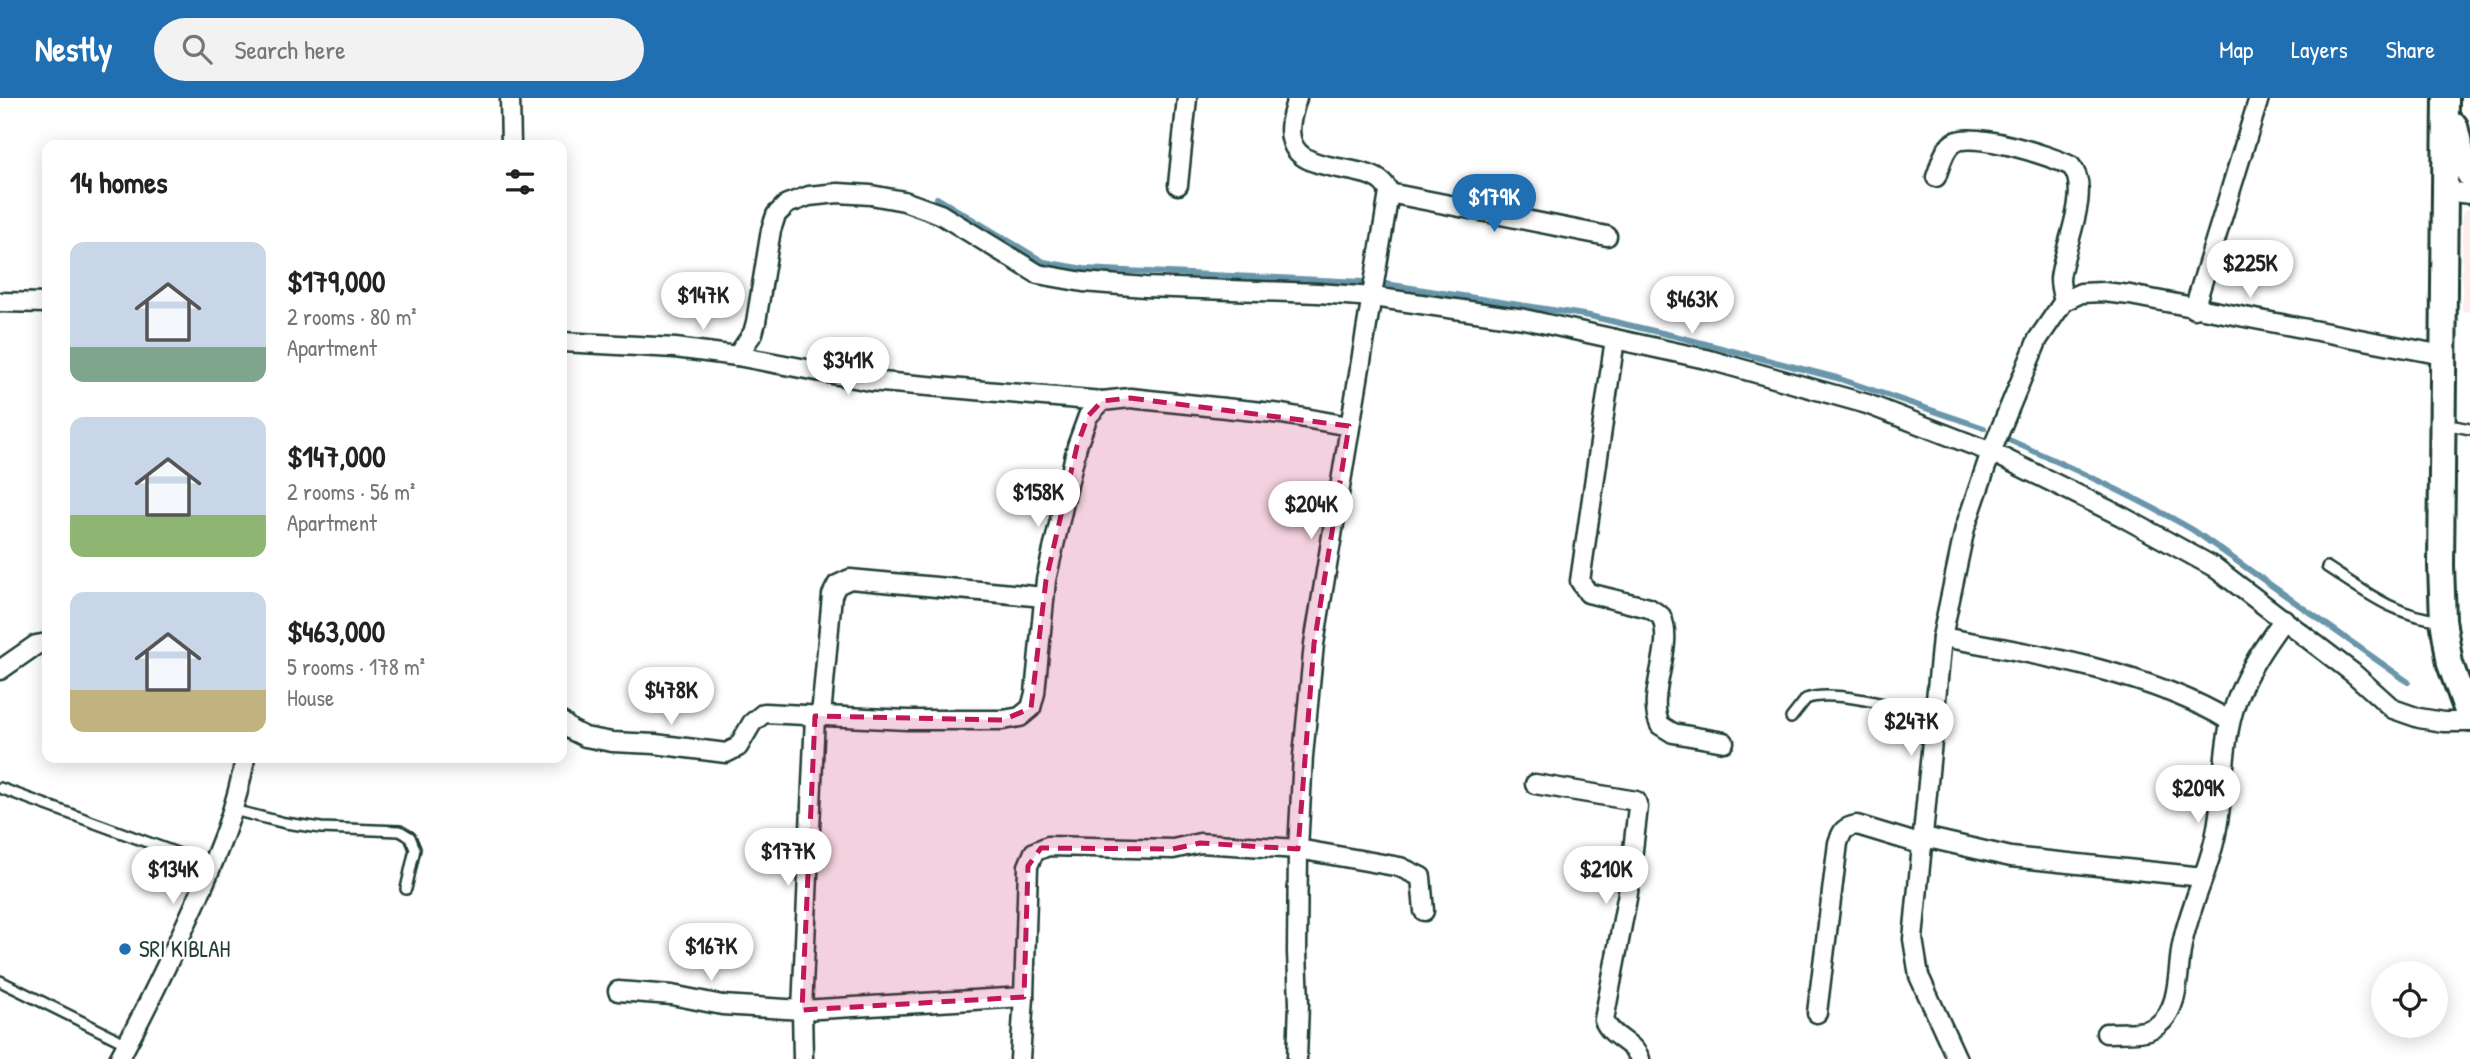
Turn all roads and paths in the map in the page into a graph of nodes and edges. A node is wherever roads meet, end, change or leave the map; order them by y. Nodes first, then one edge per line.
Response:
1 (510, 98) edge
2 (1187, 98) edge
3 (1297, 98) edge
4 (2259, 98) edge
5 (2448, 98) edge
6 (511, 140) edge
7 (2470, 175) edge
8 (1936, 177) dead end
9 (1178, 186) dead end
10 (2444, 191) junction
11 (1389, 193) junction
12 (2470, 194) edge
13 (1607, 236) dead end
14 (1373, 297) junction
15 (2064, 301) junction
16 (0, 302) edge
17 (42, 303) edge
18 (2194, 309) junction
19 (1615, 339) junction
20 (567, 342) edge
21 (2443, 355) junction
22 (737, 356) junction
23 (1102, 401) junction
24 (2442, 423) junction
25 (1349, 426) junction
26 (2470, 429) edge
27 (1991, 452) junction
28 (2327, 567) dead end
29 (1044, 597) junction
30 (2284, 620) junction
31 (2443, 620) junction
32 (1942, 637) junction
33 (42, 644) edge
34 (0, 670) edge
35 (818, 716) junction
36 (1934, 716) junction
37 (1791, 718) dead end
38 (2230, 721) junction
39 (2470, 721) edge
40 (567, 726) edge
41 (1724, 742) dead end
42 (244, 763) edge
43 (1535, 784) dead end
44 (0, 788) edge
45 (233, 810) junction
46 (1923, 841) junction
47 (1298, 849) junction
48 (212, 866) junction
49 (2203, 877) junction
50 (406, 889) dead end
51 (1424, 911) dead end
52 (0, 981) edge
53 (618, 991) dead end
54 (1024, 997) junction
55 (802, 1010) junction
56 (1817, 1013) dead end
57 (2106, 1033) dead end
58 (123, 1051) edge
59 (803, 1059) edge
60 (1020, 1059) edge
61 (1297, 1059) edge
62 (1640, 1059) edge
63 (1957, 1059) edge

1 - 6 street
2 - 9 street
3 - 11 street
4 - 18 street
5 - 7 main road
5 - 10 main road
8 - 15 street
10 - 12 street
10 - 21 main road
11 - 13 street
11 - 14 street
14 - 19 street
14 - 22 street
14 - 25 street
15 - 18 street
15 - 27 street
16 - 17 street
18 - 21 street
19 - 27 street
19 - 41 street
20 - 22 street
21 - 24 main road
22 - 23 street
23 - 25 street
23 - 29 street
24 - 26 lane
24 - 31 main road
25 - 47 street
27 - 30 street
27 - 32 street
28 - 31 lane
29 - 35 street
29 - 35 street
30 - 38 street
30 - 39 street
31 - 39 main road
32 - 36 street
32 - 38 street
33 - 34 street
35 - 40 street
35 - 55 street
36 - 37 lane
36 - 46 street
38 - 49 street
42 - 45 street
43 - 62 street
44 - 48 lane
45 - 48 street
45 - 50 lane
46 - 49 street
46 - 56 street
46 - 63 street
47 - 51 street
47 - 54 street
47 - 61 street
48 - 58 street
49 - 57 street
52 - 58 lane
53 - 55 street
54 - 55 street
54 - 60 street
55 - 59 street

